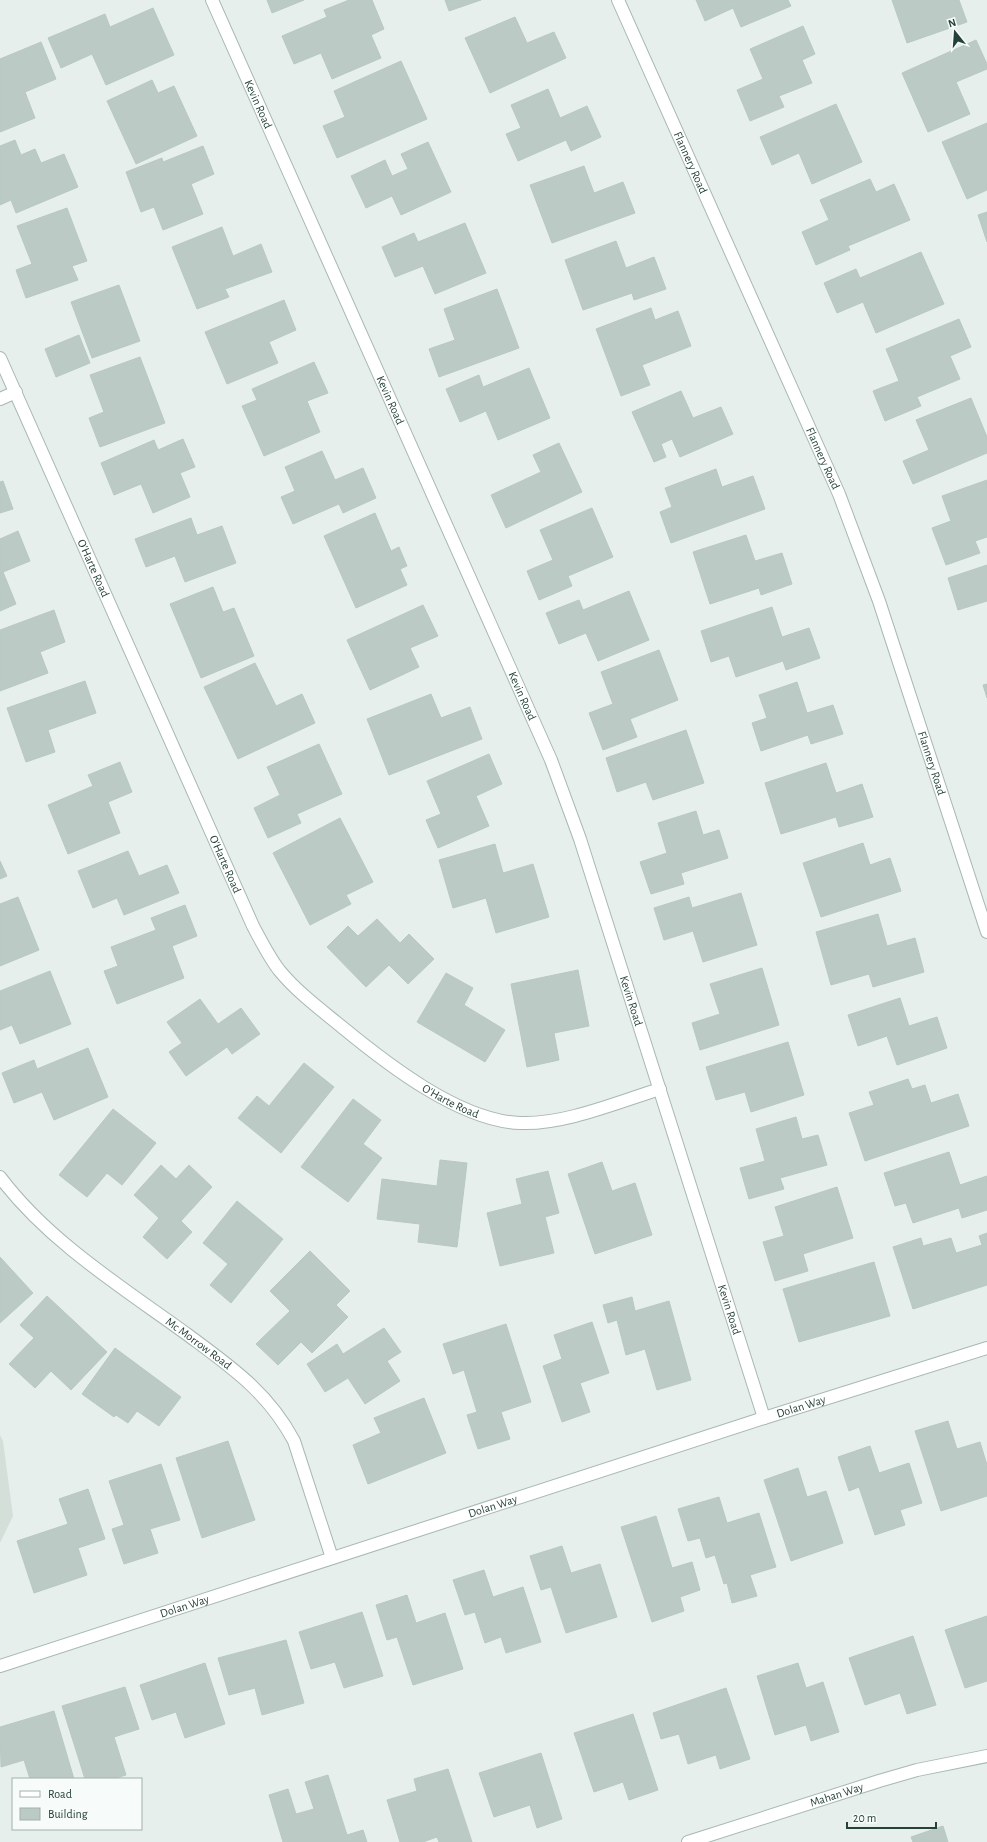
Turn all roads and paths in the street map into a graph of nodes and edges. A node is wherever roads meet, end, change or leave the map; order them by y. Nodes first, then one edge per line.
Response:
1 (212, 0) edge
2 (618, 0) edge
3 (0, 358) edge
4 (16, 392) junction
5 (0, 399) edge
6 (987, 932) edge
7 (660, 1089) junction
8 (0, 1177) edge
9 (987, 1348) edge
10 (764, 1418) junction
11 (332, 1558) junction
12 (0, 1666) edge
13 (987, 1756) edge
14 (688, 1842) edge

1 - 7 street, Kevin Road
2 - 6 street, Flannery Road
3 - 4 street, O'Harte Road
4 - 5 street
4 - 7 street, O'Harte Road
7 - 10 street, Kevin Road
8 - 11 street, Mc Morrow Road
9 - 10 street, Dolan Way
10 - 11 street, Dolan Way
11 - 12 street, Dolan Way
13 - 14 street, Mahan Way

